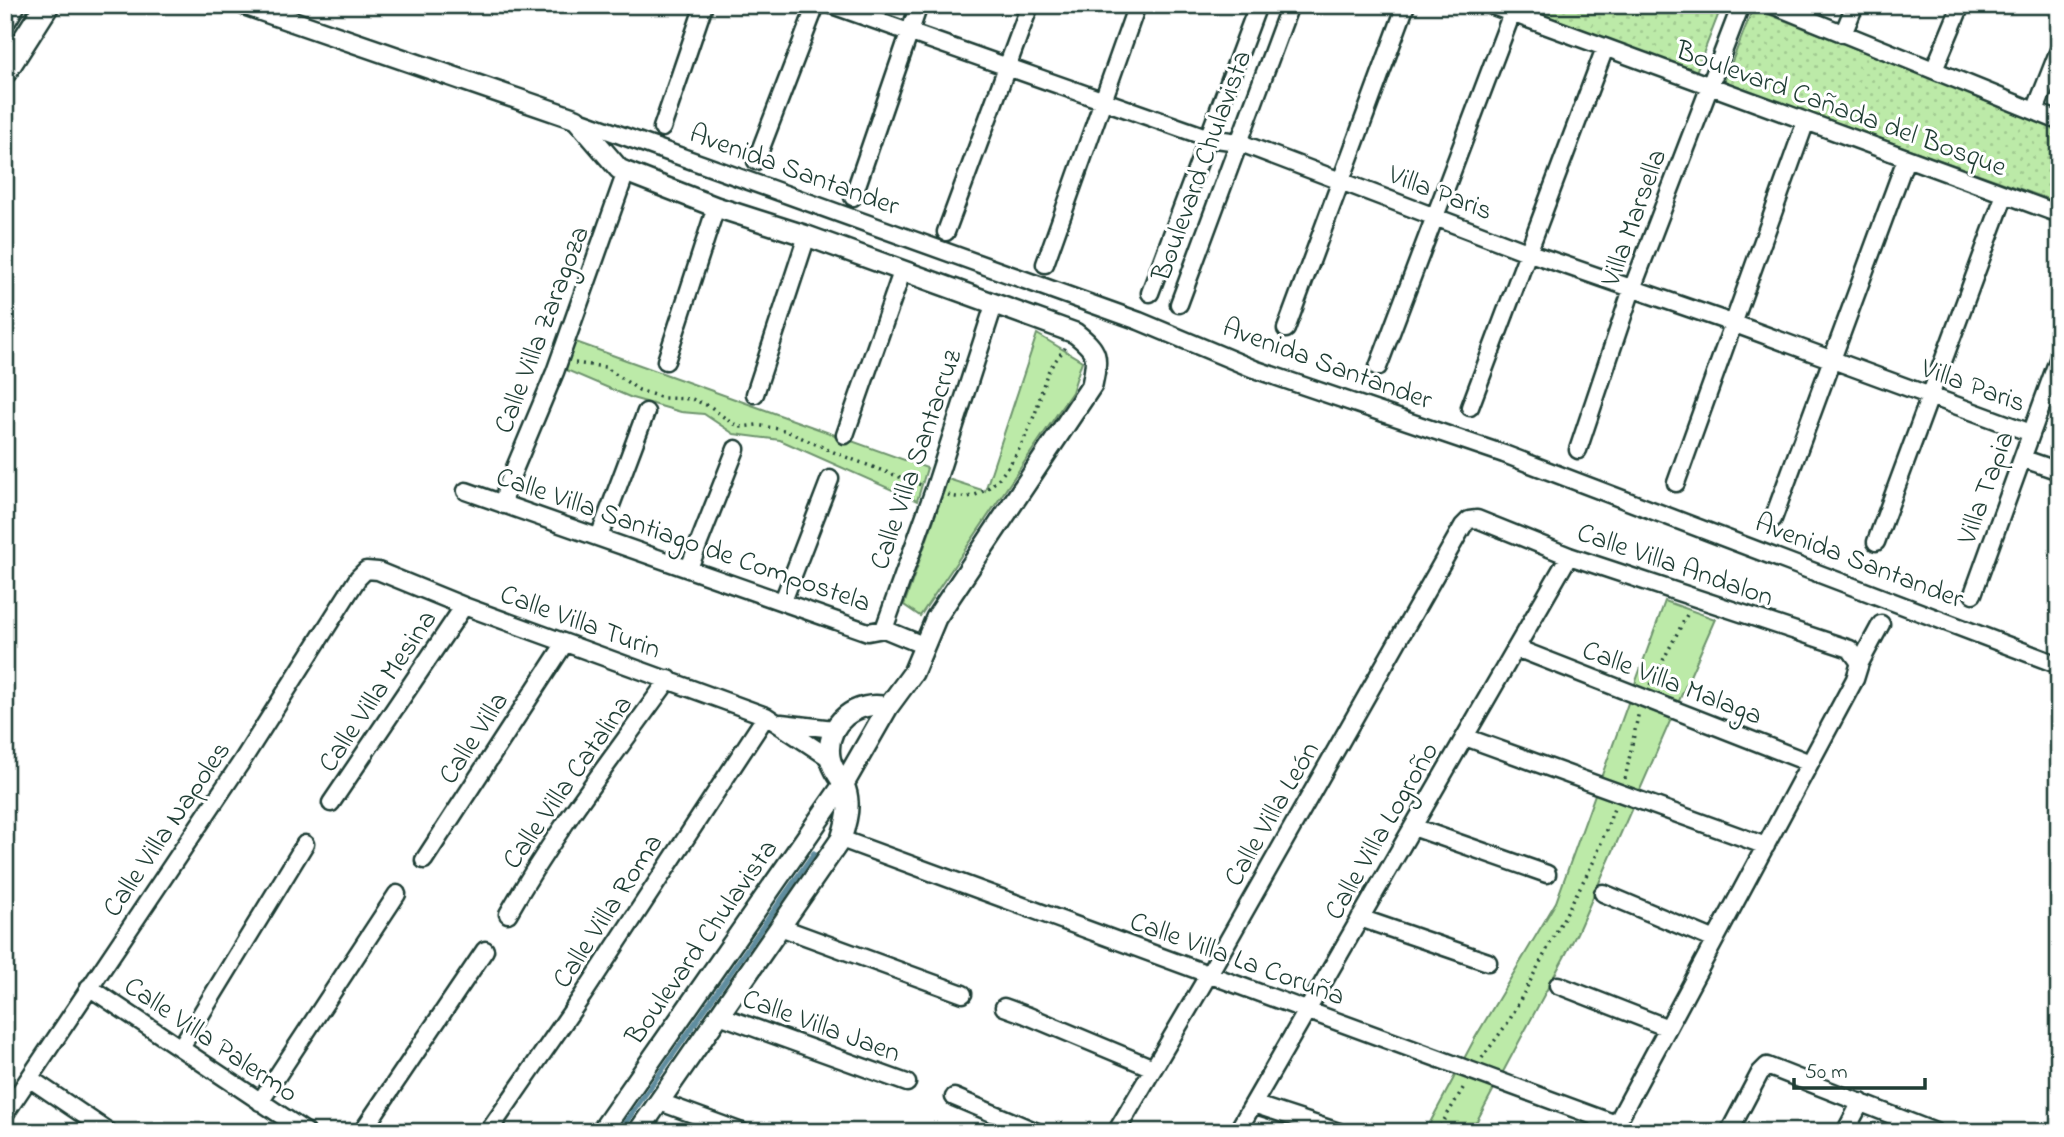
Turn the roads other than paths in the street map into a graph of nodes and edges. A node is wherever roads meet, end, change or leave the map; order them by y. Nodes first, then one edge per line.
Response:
1 (13, 5) edge
2 (47, 5) edge
3 (245, 5) edge
4 (704, 5) edge
5 (816, 5) edge
6 (832, 5) edge
7 (919, 5) edge
8 (1030, 5) edge
9 (1137, 5) edge
10 (1258, 5) edge
11 (1290, 5) edge
12 (1406, 5) edge
13 (1490, 5) edge
14 (1741, 5) edge
15 (1773, 5) edge
16 (1855, 5) edge
17 (1961, 5) edge
18 (1512, 13) junction
19 (5, 18) edge
20 (910, 33) junction
21 (1843, 34) junction
22 (1605, 48) junction
23 (2059, 50) edge
24 (1008, 67) junction
25 (1934, 70) junction
26 (5, 71) edge
27 (1709, 86) junction
28 (1102, 102) junction
29 (2035, 111) junction
30 (576, 119) junction
31 (1806, 121) junction
32 (2059, 121) edge
33 (662, 128) dead end
34 (1209, 138) junction
35 (1238, 142) junction
36 (1906, 159) junction
37 (756, 161) dead end
38 (626, 172) junction
39 (1341, 181) junction
40 (2005, 194) junction
41 (853, 197) dead end
42 (716, 207) junction
43 (2059, 214) edge
44 (1435, 216) junction
45 (946, 232) dead end
46 (807, 236) junction
47 (1527, 252) junction
48 (1045, 264) dead end
49 (902, 272) junction
50 (1632, 289) junction
51 (1150, 293) dead end
52 (1179, 304) dead end
53 (994, 305) junction
54 (1735, 324) junction
55 (1286, 329) dead end
56 (2059, 357) edge
57 (1832, 359) junction
58 (666, 361) dead end
59 (1378, 367) dead end
60 (755, 394) dead end
61 (1929, 395) junction
62 (1470, 407) dead end
63 (646, 411) dead end
64 (2031, 433) junction
65 (845, 435) dead end
66 (736, 449) dead end
67 (1578, 450) dead end
68 (2024, 459) junction
69 (2059, 471) edge
70 (830, 479) dead end
71 (1676, 483) dead end
72 (466, 491) dead end
73 (504, 505) junction
74 (1773, 519) dead end
75 (1469, 520) joint
76 (599, 537) junction
77 (1875, 542) dead end
78 (1569, 556) junction
79 (689, 568) junction
80 (366, 570) joint
81 (1973, 594) dead end
82 (783, 601) junction
83 (464, 606) junction
84 (1881, 624) dead end
85 (884, 629) junction
86 (565, 643) junction
87 (925, 646) junction
88 (1516, 648) junction
89 (1860, 663) junction
90 (2059, 665) edge
91 (669, 679) junction
92 (888, 707) junction
93 (771, 719) junction
94 (834, 729) junction
95 (1465, 737) junction
96 (831, 759) junction
97 (1810, 763) junction
98 (845, 782) junction
99 (331, 803) dead end
100 (1413, 827) junction
101 (841, 839) junction
102 (305, 844) dead end
103 (1766, 846) junction
104 (424, 860) dead end
105 (1547, 874) dead end
106 (1603, 893) dead end
107 (397, 894) dead end
108 (508, 914) dead end
109 (1360, 918) junction
110 (780, 927) junction
111 (1715, 940) junction
112 (485, 950) dead end
113 (1488, 962) dead end
114 (1209, 974) junction
115 (1558, 985) dead end
116 (89, 987) junction
117 (963, 994) dead end
118 (1004, 1007) dead end
119 (1307, 1010) junction
120 (719, 1015) junction
121 (1668, 1028) junction
122 (181, 1047) junction
123 (1153, 1068) junction
124 (29, 1079) junction
125 (907, 1083) dead end
126 (954, 1097) dead end
127 (260, 1102) junction
128 (660, 1102) junction
129 (1861, 1102) junction
130 (1253, 1104) junction
131 (5, 1114) edge
132 (1614, 1128) edge
133 (109, 1132) edge
134 (306, 1132) edge
135 (362, 1132) edge
136 (488, 1132) edge
137 (601, 1132) edge
138 (638, 1132) edge
139 (742, 1132) edge
140 (1037, 1132) edge
141 (1116, 1132) edge
142 (1237, 1132) edge
143 (1339, 1132) edge
144 (1729, 1132) edge
145 (1845, 1132) edge
146 (1935, 1132) edge

1 - 19 main road
2 - 26 main road
3 - 30 street
4 - 33 street
5 - 37 street
6 - 20 street, Villa Paris
7 - 20 street
8 - 24 street
9 - 28 street
10 - 34 street, Boulevard Chulavista
11 - 35 street, Boulevard Chulavista
12 - 39 street
13 - 18 street, Boulevard Cañada del Bosque
14 - 27 street, Villa Marsella
15 - 21 street
16 - 21 street
17 - 25 street
18 - 22 street, Boulevard Cañada del Bosque
18 - 44 street
20 - 24 street, Villa Paris
20 - 41 street
21 - 25 street
22 - 27 street, Boulevard Cañada del Bosque
22 - 47 street
23 - 29 street
24 - 28 street, Villa Paris
24 - 45 street
25 - 29 street
27 - 31 street, Boulevard Cañada del Bosque
27 - 50 street, Villa Marsella
28 - 34 street, Villa Paris
28 - 48 street
29 - 32 street
30 - 38 street
30 - 90 street, Avenida Santander
31 - 36 street, Boulevard Cañada del Bosque
31 - 54 street
34 - 35 street, Villa Paris
34 - 51 street, Boulevard Chulavista
35 - 39 street, Villa Paris
35 - 52 street, Boulevard Chulavista
36 - 40 street, Boulevard Cañada del Bosque
36 - 57 street
38 - 42 street
38 - 73 street, Calle Villa Zaragoza
39 - 44 street, Villa Paris
39 - 55 street
40 - 43 street, Boulevard Cañada del Bosque
40 - 61 street
42 - 46 street
42 - 58 street
44 - 47 street, Villa Paris
44 - 59 street
46 - 49 street
46 - 60 street
47 - 50 street, Villa Paris
47 - 62 street
49 - 53 street
49 - 65 street
50 - 54 street, Villa Paris
50 - 67 street, Villa Marsella
53 - 85 street, Calle Villa Santacruz
53 - 87 street, Boulevard Chulavista
54 - 57 street, Villa Paris
54 - 71 street
56 - 64 street, Villa Tapia
57 - 61 street, Villa Paris
57 - 74 street
61 - 64 street, Villa Paris
61 - 77 street
63 - 76 street
64 - 68 street, Villa Tapia
66 - 79 street
68 - 69 street
68 - 81 street, Villa Tapia
70 - 82 street
72 - 73 street, Calle Villa Santiago de Compostela
73 - 76 street, Calle Villa Santiago de Compostela
75 - 78 street, Calle Villa Andalon
75 - 114 street, Calle Villa León
76 - 79 street, Calle Villa Santiago de Compostela
78 - 88 street, Calle Villa Logroño
78 - 89 street, Calle Villa Andalon
79 - 82 street, Calle Villa Santiago de Compostela
80 - 83 street, Calle Villa Turin
80 - 116 street, Calle Villa Napoles
82 - 85 street, Calle Villa Santiago de Compostela
83 - 86 street, Calle Villa Turin
83 - 99 street, Calle Villa Mesina
84 - 89 street
85 - 87 street, Calle Villa Santiago de Compostela
86 - 91 street, Calle Villa Turin
86 - 104 street, Calle Villa
87 - 92 street, Boulevard Chulavista
88 - 95 street, Calle Villa Logroño
88 - 97 street, Calle Villa Malaga
89 - 97 street
91 - 93 street, Calle Villa Turin
91 - 108 street, Calle Villa Catalina
92 - 94 street
92 - 98 street, Boulevard Chulavista
93 - 94 street, Calle Villa Turin
93 - 96 street, Calle Villa Turin
93 - 136 street, Calle Villa Roma
94 - 96 street
95 - 100 street, Calle Villa Logroño
95 - 103 street
96 - 98 street, Boulevard Chulavista
97 - 103 street
98 - 101 street, Boulevard Chulavista
98 - 137 street, Boulevard Chulavista
100 - 105 street
100 - 109 street, Calle Villa Logroño
101 - 110 street, Boulevard Chulavista
101 - 114 street, Calle Villa La Coruña
102 - 122 street
103 - 111 street
106 - 111 street
107 - 127 street
109 - 113 street
109 - 119 street, Calle Villa Logroño
110 - 117 street
110 - 120 street, Boulevard Chulavista
111 - 121 street
112 - 135 street
114 - 119 street, Calle Villa La Coruña
114 - 123 street, Calle Villa León
115 - 121 street
116 - 122 street, Calle Villa Palermo
116 - 124 street, Calle Villa Napoles
118 - 123 street
119 - 130 street, Calle Villa Logroño
119 - 132 street, Calle Villa La Coruña
120 - 125 street, Calle Villa Jaen
120 - 128 street, Boulevard Chulavista
121 - 132 street
122 - 127 street, Calle Villa Palermo
123 - 141 street, Calle Villa León
124 - 131 street, Calle Villa Napoles
124 - 133 street
126 - 140 street
127 - 134 street, Calle Villa Palermo
128 - 138 street, Boulevard Chulavista
128 - 139 street
129 - 144 street
129 - 145 street
129 - 146 street
130 - 142 street, Calle Villa Logroño
130 - 143 street

